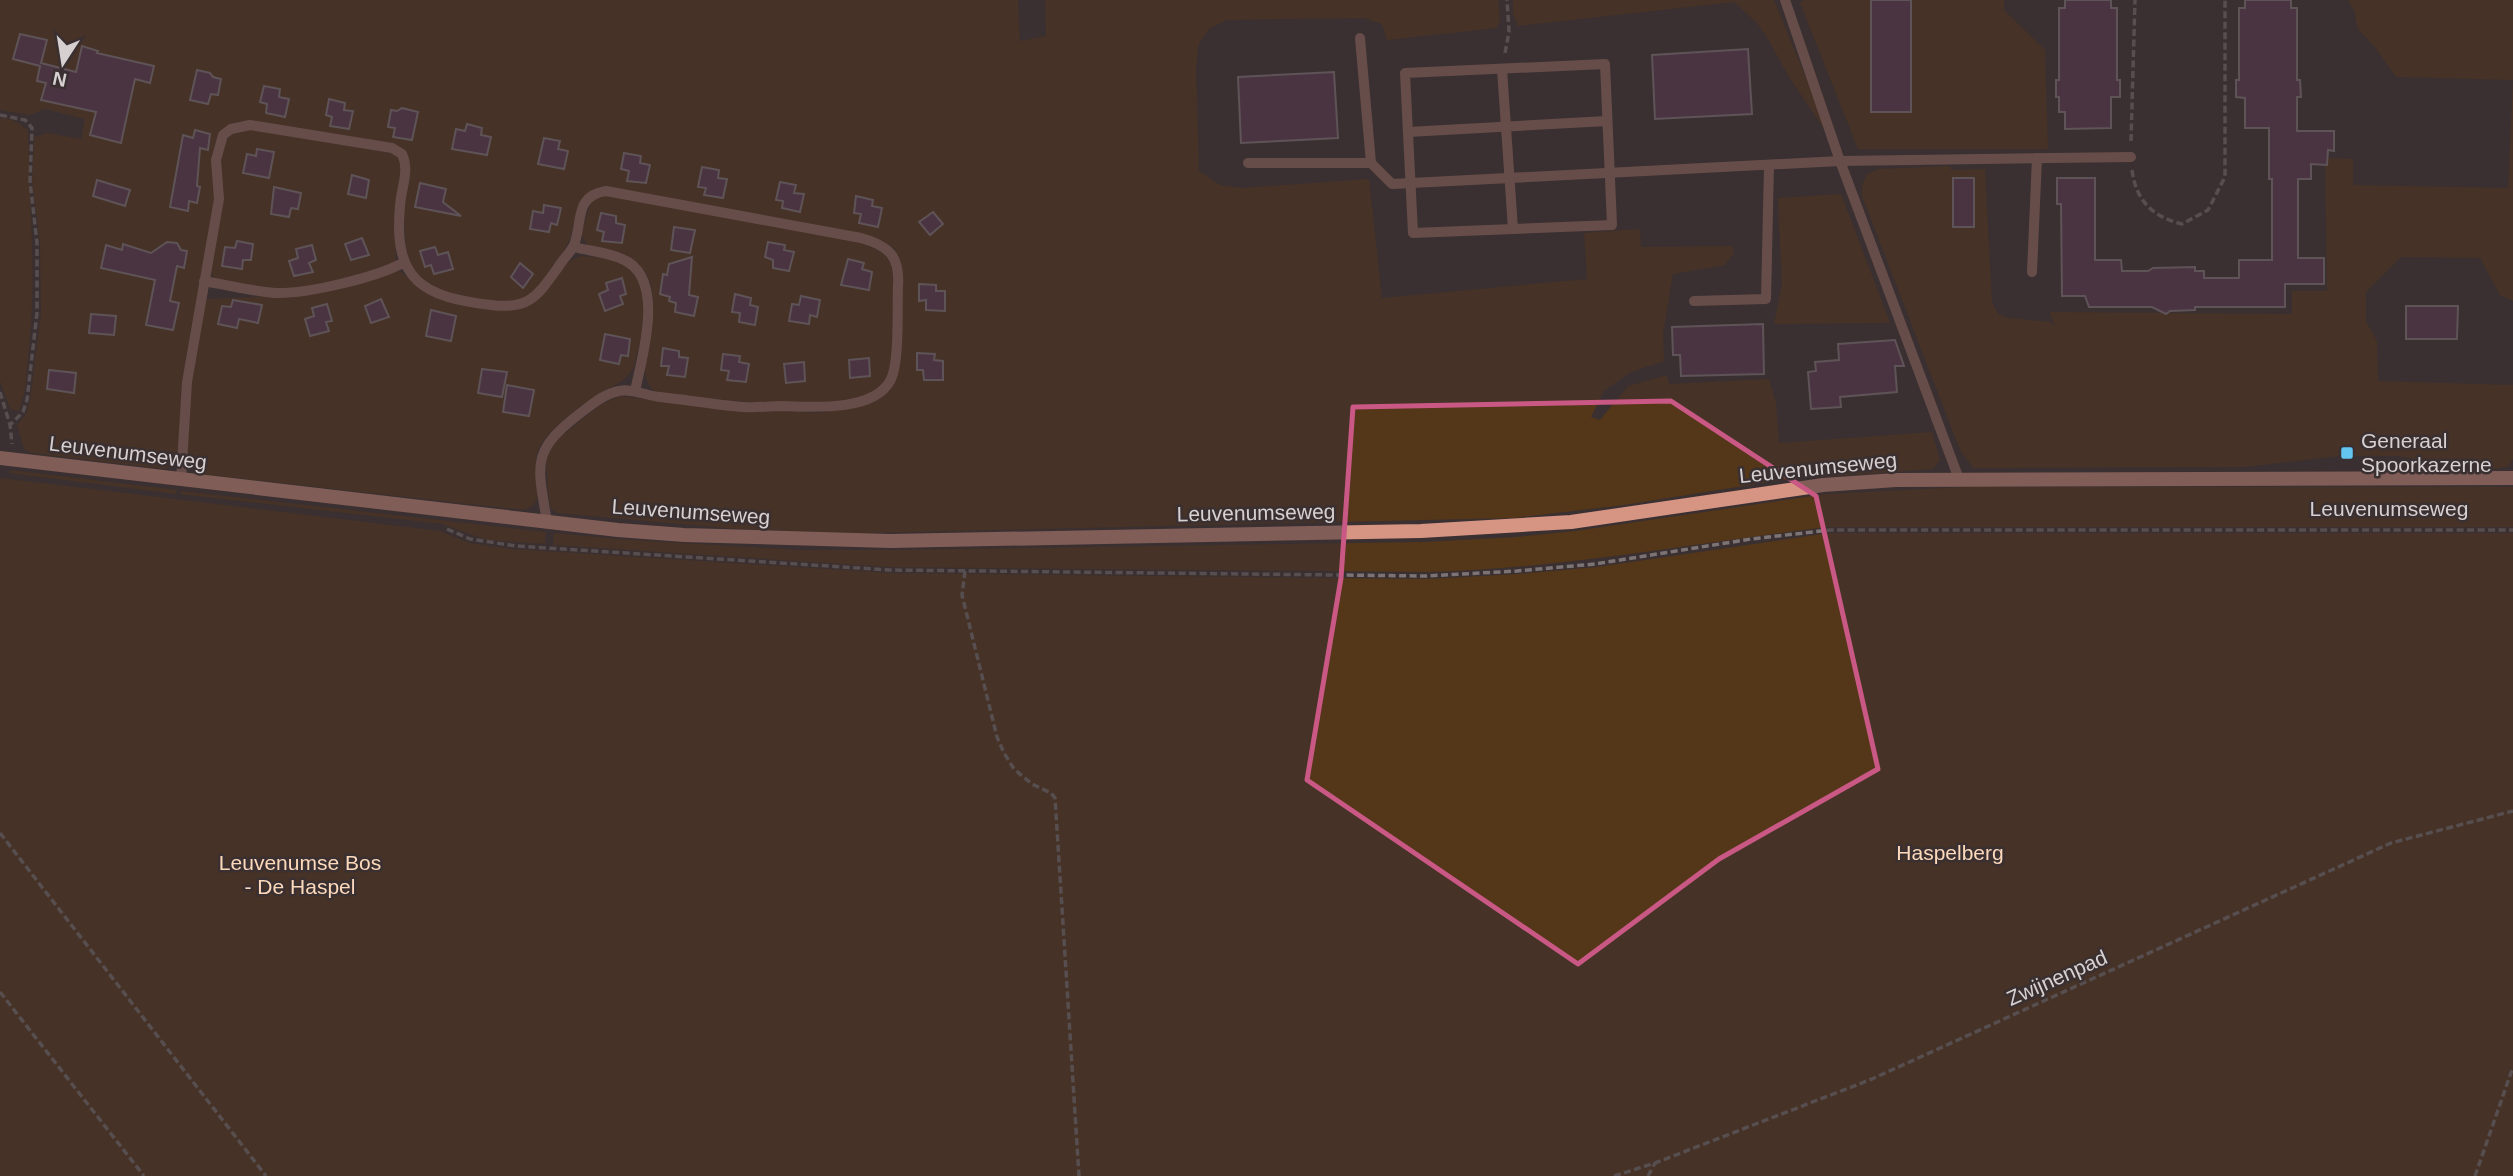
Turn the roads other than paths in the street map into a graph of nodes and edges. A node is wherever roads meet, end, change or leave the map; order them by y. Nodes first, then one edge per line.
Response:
1 (1785, 0) edge
2 (1360, 38) dead end
3 (1502, 69) junction
4 (1607, 121) junction
5 (1506, 125) junction
6 (1408, 132) junction
7 (2131, 157) road end
8 (2037, 158) junction
9 (1840, 160) junction
10 (1248, 163) dead end
11 (1371, 163) junction
12 (1769, 165) junction
13 (1610, 173) junction
14 (1510, 178) junction
15 (1411, 183) junction
16 (1513, 229) junction
17 (574, 247) junction
18 (403, 263) junction
19 (2032, 272) dead end
20 (204, 281) junction
21 (1694, 301) dead end
22 (635, 391) junction
23 (0, 458) edge
24 (1959, 478) junction
25 (2513, 478) edge
26 (181, 480) junction
27 (547, 522) junction

1 - 9 lane
2 - 11 lane
3 - 4 lane
3 - 5 lane
3 - 6 lane
4 - 5 lane
4 - 13 lane
5 - 6 lane
5 - 14 lane
6 - 15 lane
7 - 8 lane
8 - 9 lane
8 - 19 lane
9 - 12 lane
9 - 24 lane
10 - 11 lane
11 - 15 lane
12 - 13 lane
12 - 21 lane
13 - 14 lane
13 - 16 lane
14 - 15 lane
14 - 16 lane
15 - 16 lane
17 - 18 lane
17 - 22 lane
17 - 22 lane
18 - 20 lane
18 - 20 lane
20 - 26 lane
22 - 27 lane
23 - 26 main road, Leuvenumseweg
24 - 25 main road, Leuvenumseweg
24 - 27 main road, Leuvenumseweg
26 - 27 main road, Leuvenumseweg

